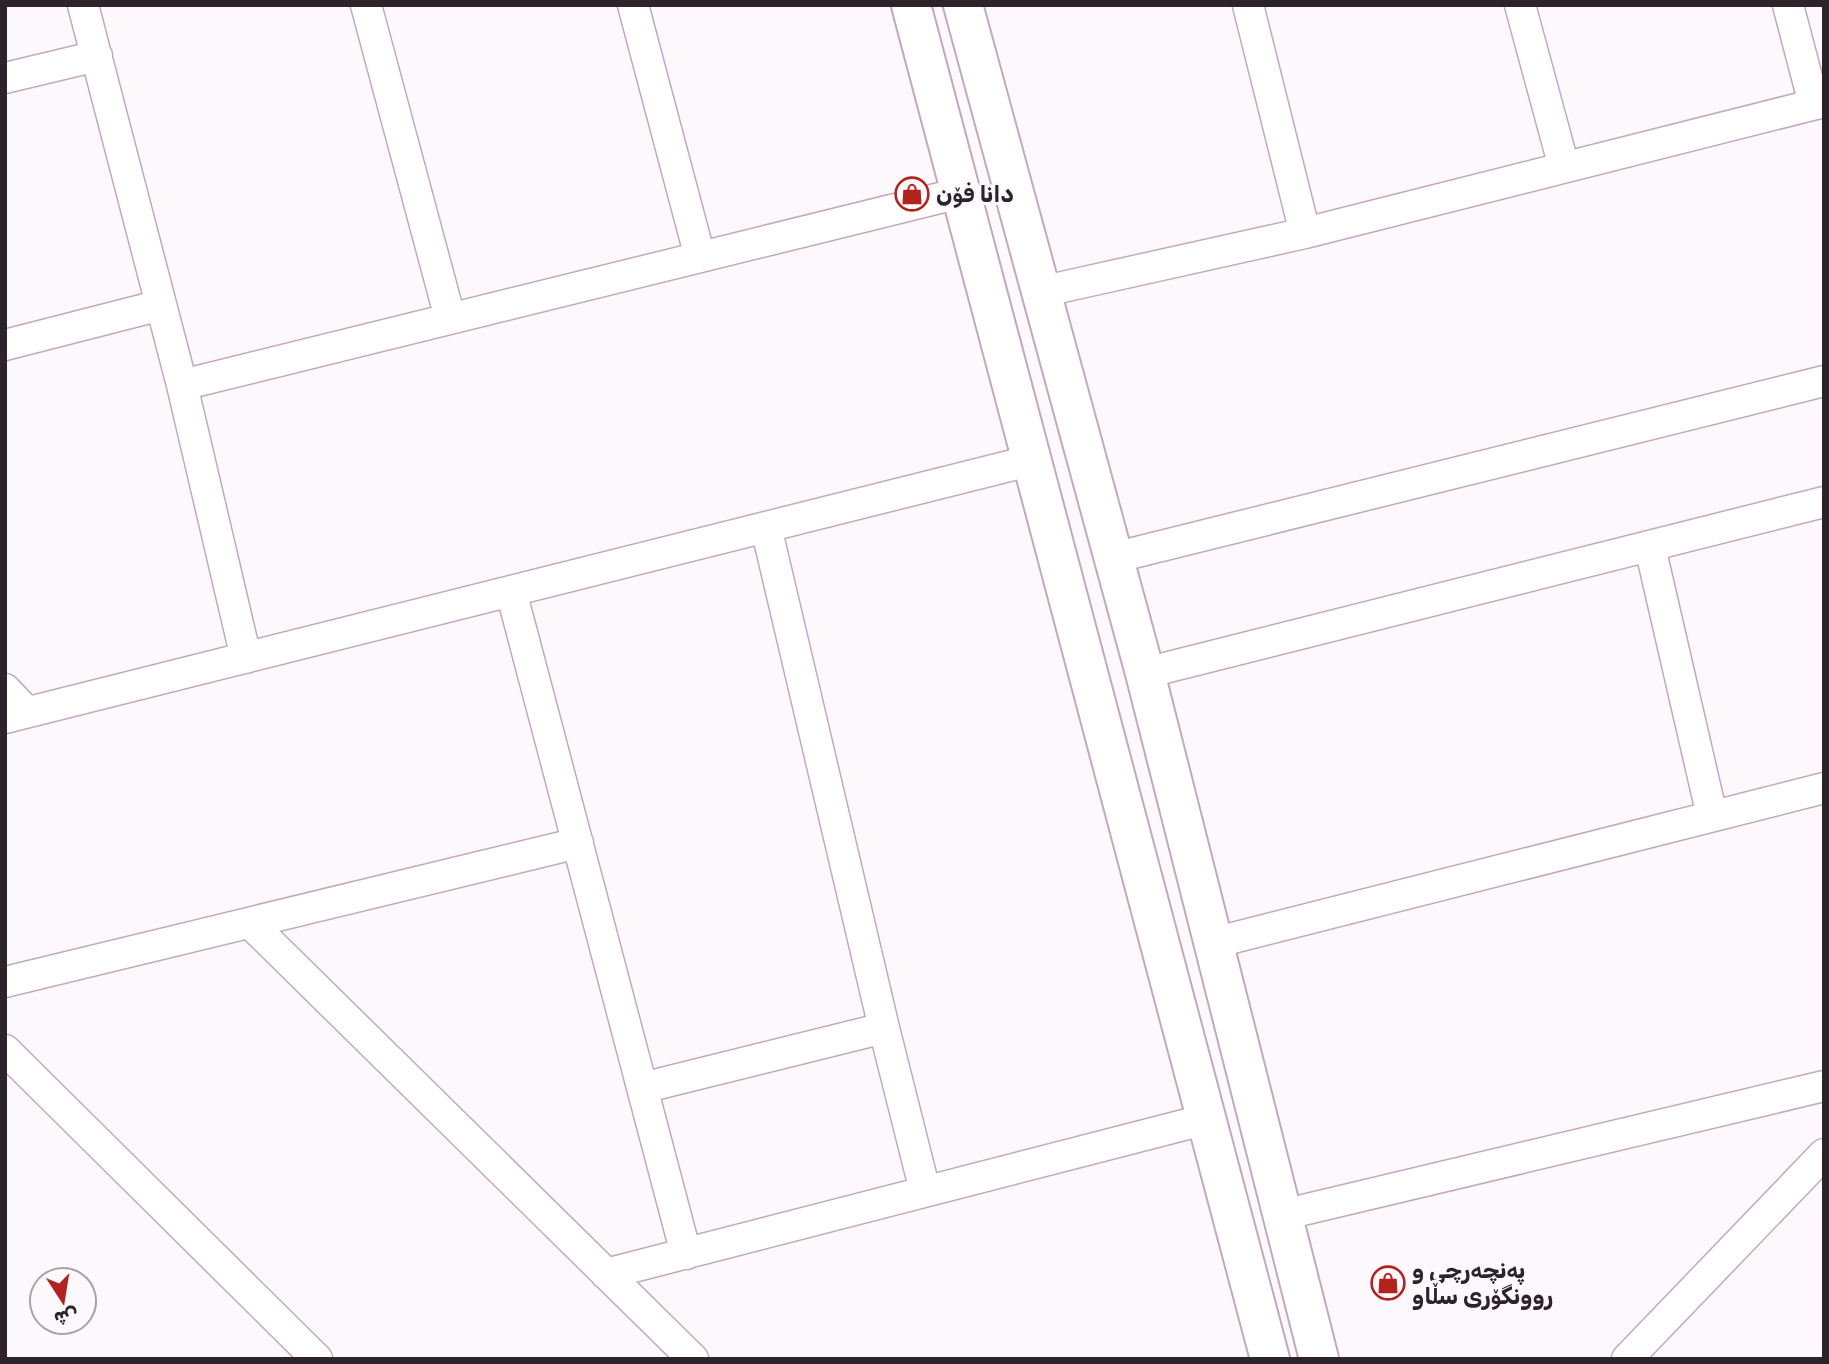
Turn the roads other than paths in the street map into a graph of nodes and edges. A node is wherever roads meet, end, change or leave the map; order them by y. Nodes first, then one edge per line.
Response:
1 (83, 5) edge
2 (366, 5) edge
3 (633, 5) edge
4 (911, 5) edge
5 (963, 5) edge
6 (1248, 5) edge
7 (1520, 5) edge
8 (1788, 5) edge
9 (97, 56) junction
10 (5, 78) edge
11 (1819, 103) edge
12 (1564, 167) junction
13 (960, 193) junction
14 (1305, 233) junction
15 (699, 257) junction
16 (1040, 292) junction
17 (161, 305) junction
18 (450, 318) junction
19 (5, 345) edge
20 (1824, 381) edge
21 (182, 385) junction
22 (1033, 460) junction
23 (1824, 502) edge
24 (766, 527) junction
25 (1650, 547) junction
26 (1113, 558) junction
27 (511, 591) junction
28 (246, 658) junction
29 (1145, 673) junction
30 (5, 689) edge
31 (16, 715) edge
32 (1824, 788) edge
33 (1712, 816) junction
34 (578, 843) junction
35 (250, 923) junction
36 (1213, 943) junction
37 (5, 982) edge
38 (884, 1028) junction
39 (5, 1049) edge
40 (1824, 1086) edge
41 (642, 1088) junction
42 (1207, 1119) junction
43 (1824, 1154) edge
44 (925, 1191) junction
45 (1282, 1215) junction
46 (686, 1254) junction
47 (606, 1274) junction
48 (317, 1359) edge
49 (693, 1359) edge
50 (1269, 1359) edge
51 (1319, 1359) edge
52 (1627, 1359) edge

1 - 9 street
2 - 18 street
3 - 15 street
4 - 13 street
5 - 16 street
6 - 14 street
7 - 12 street
8 - 11 street
9 - 10 street
9 - 17 street
11 - 12 street
12 - 14 street
13 - 15 street
13 - 22 street
14 - 16 street
15 - 18 street
16 - 26 street
17 - 19 street
17 - 21 street
18 - 21 street
20 - 26 street
21 - 28 street
22 - 24 street
22 - 42 street
23 - 25 street
24 - 27 street
24 - 38 street
25 - 29 street
25 - 33 street
26 - 29 street
27 - 28 street
27 - 34 street
28 - 31 street
29 - 36 street
30 - 31 street
32 - 33 street
33 - 36 street
34 - 35 street
34 - 41 street
35 - 37 street
35 - 47 street
36 - 45 street
38 - 41 street
38 - 44 street
39 - 48 street
40 - 45 street
41 - 46 street
42 - 44 street
42 - 50 street
43 - 52 street
44 - 46 street
45 - 51 street
46 - 47 street
47 - 49 street

